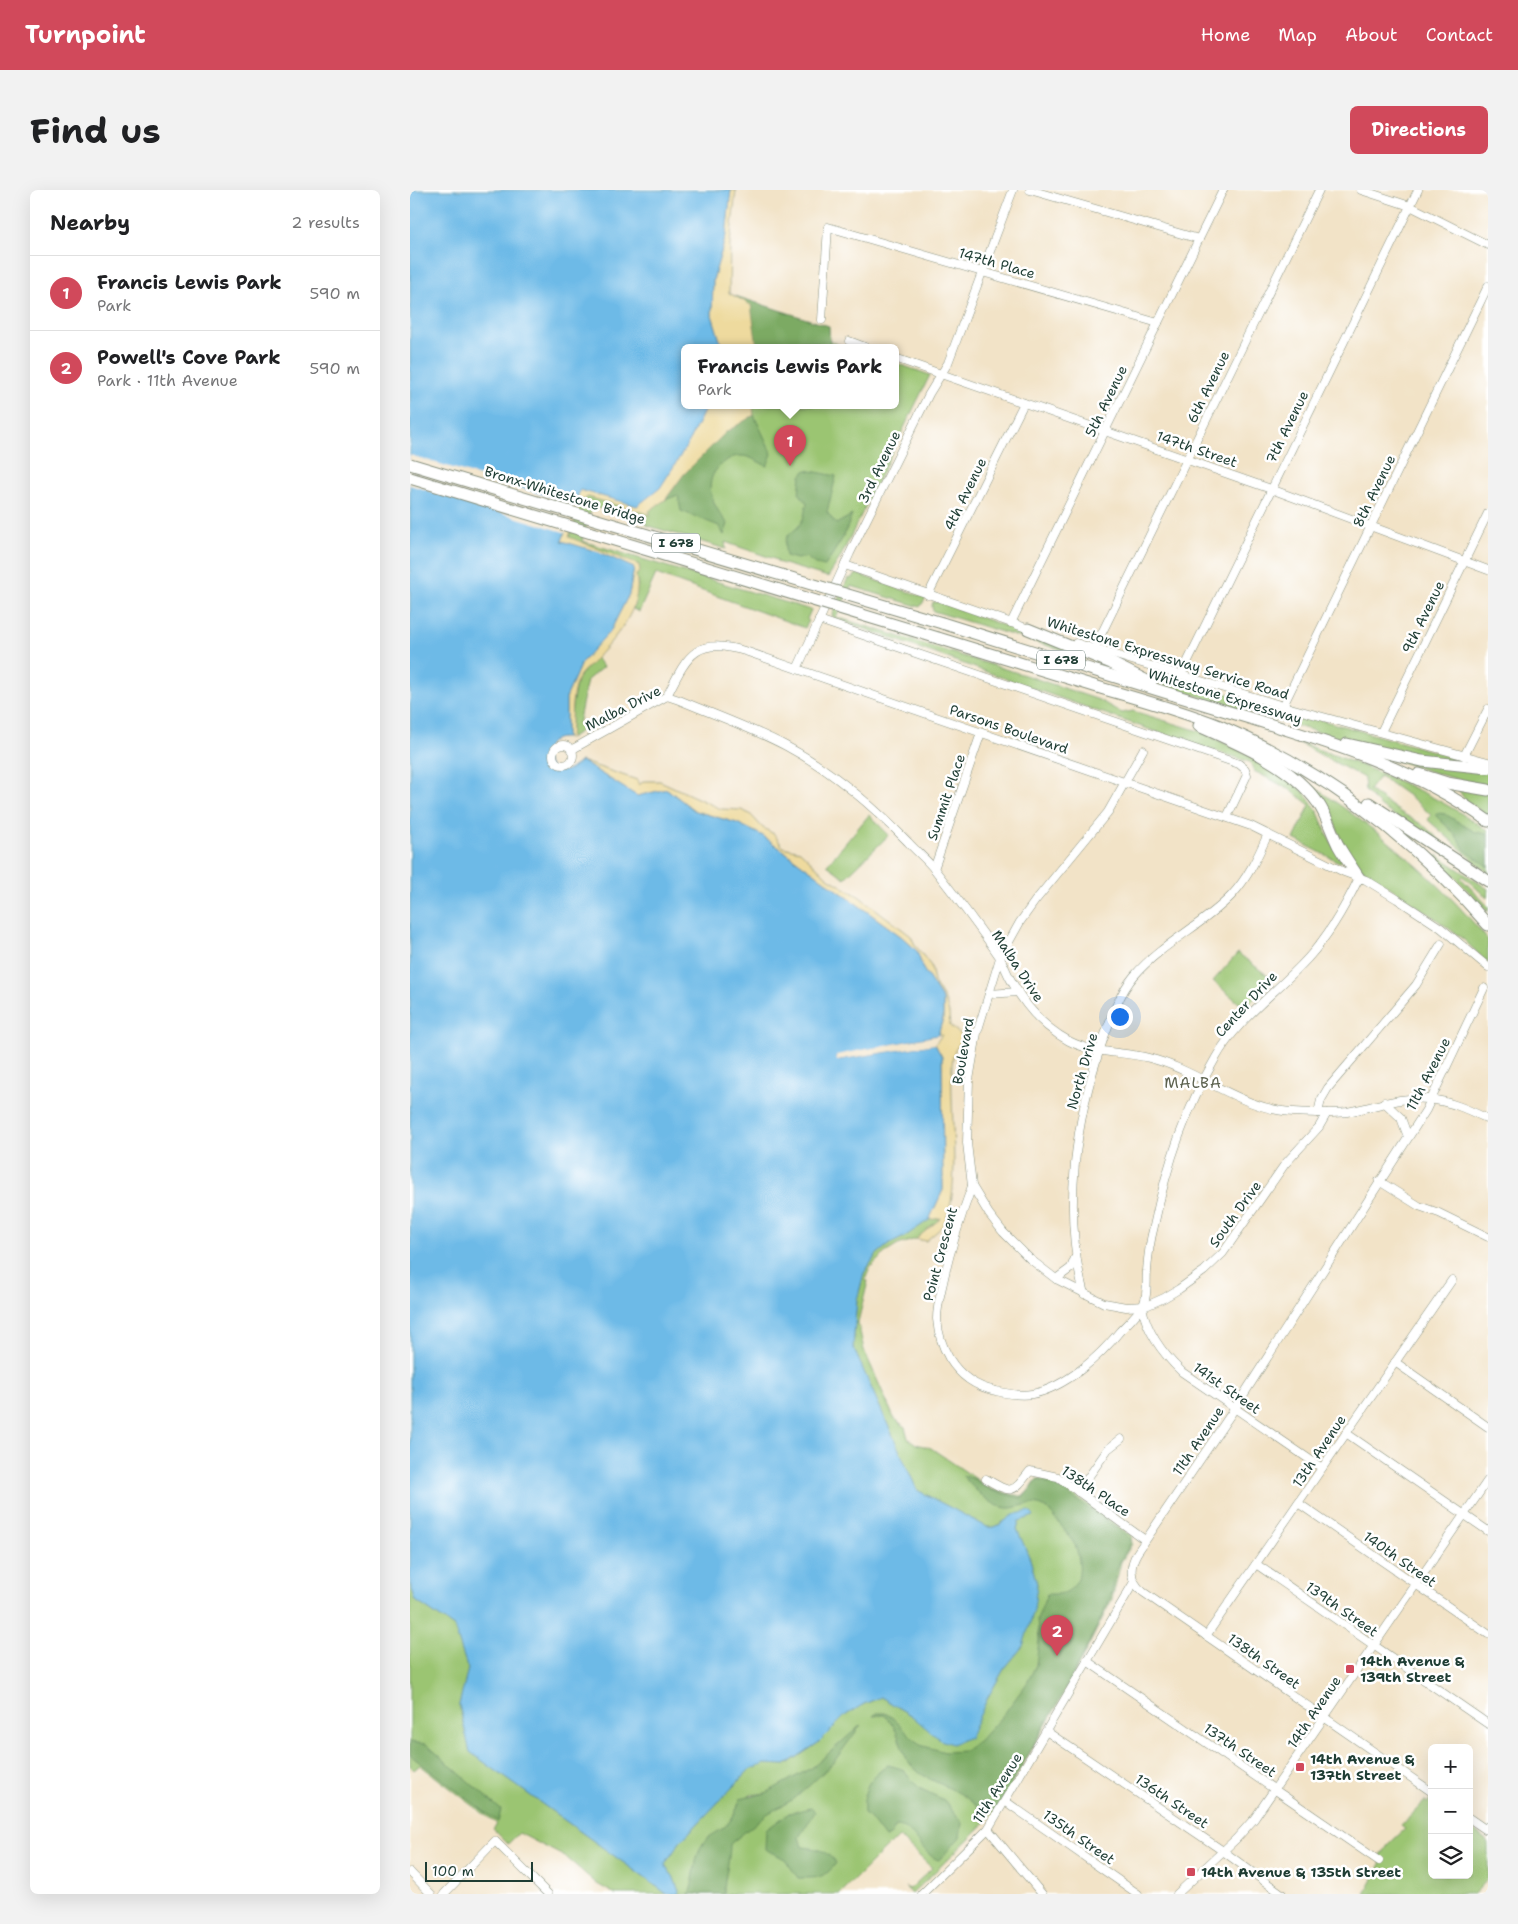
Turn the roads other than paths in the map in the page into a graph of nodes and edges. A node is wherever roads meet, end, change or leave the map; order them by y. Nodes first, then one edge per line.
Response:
1 (1013, 190) edge
2 (1030, 190) edge
3 (1223, 190) edge
4 (1319, 190) edge
5 (1361, 190) edge
6 (1418, 190) edge
7 (1410, 206) junction
8 (1199, 239) junction
9 (1488, 245) edge
10 (982, 272) junction
11 (1488, 286) edge
12 (822, 320) dead end
13 (1158, 324) junction
14 (849, 341) dead end
15 (857, 344) edge
16 (899, 359) edge
17 (941, 374) junction
18 (1024, 403) junction
19 (1105, 431) junction
20 (1187, 459) junction
21 (410, 464) edge
22 (410, 478) edge
23 (1271, 489) junction
24 (1488, 513) edge
25 (1370, 527) junction
26 (1464, 560) junction
27 (845, 565) junction
28 (1488, 570) edge
29 (928, 595) junction
30 (819, 620) junction
31 (942, 623) joint
32 (1011, 623) junction
33 (1028, 629) junction
34 (938, 638) joint
35 (1094, 649) junction
36 (797, 669) junction
37 (1181, 675) junction
38 (668, 696) junction
39 (1180, 697) junction
40 (1136, 698) junction
41 (1283, 706) junction
42 (1488, 709) edge
43 (981, 732) junction
44 (1292, 732) junction
45 (1381, 732) junction
46 (571, 750) dead end
47 (1143, 750) dead end
48 (1464, 756) junction
49 (1367, 758) junction
50 (1288, 759) junction
51 (1488, 762) edge
52 (1488, 768) edge
53 (1126, 783) junction
54 (1488, 790) edge
55 (1227, 817) junction
56 (1488, 821) edge
57 (1268, 834) junction
58 (934, 869) junction
59 (1359, 878) junction
60 (1488, 881) edge
61 (1488, 925) edge
62 (1441, 944) dead end
63 (1000, 958) junction
64 (1488, 966) edge
65 (1484, 988) dead end
66 (1018, 992) junction
67 (989, 994) junction
68 (1100, 1050) junction
69 (1204, 1079) junction
70 (1431, 1099) junction
71 (1384, 1102) junction
72 (1318, 1113) junction
73 (1327, 1113) junction
74 (1488, 1119) edge
75 (1408, 1137) junction
76 (1379, 1181) junction
77 (972, 1186) junction
78 (1488, 1237) edge
79 (1075, 1258) junction
80 (1056, 1279) junction
81 (1452, 1280) dead end
82 (1084, 1294) junction
83 (1142, 1307) junction
84 (1395, 1362) junction
85 (1235, 1408) junction
86 (1488, 1426) edge
87 (1346, 1433) junction
88 (1121, 1439) dead end
89 (1322, 1468) junction
90 (986, 1479) dead end
91 (1488, 1480) edge
92 (1078, 1492) junction
93 (1298, 1503) junction
94 (1464, 1514) junction
95 (1488, 1531) edge
96 (1145, 1540) junction
97 (1256, 1564) junction
98 (1134, 1582) junction
99 (1416, 1585) junction
100 (1488, 1634) edge
101 (1206, 1636) junction
102 (1374, 1646) junction
103 (1087, 1661) junction
104 (1324, 1718) junction
105 (1488, 1724) edge
106 (1046, 1731) junction
107 (1428, 1789) edge
108 (1276, 1790) junction
109 (1005, 1801) junction
110 (1473, 1820) edge
111 (1487, 1828) edge
112 (988, 1829) junction
113 (1223, 1851) junction
114 (1379, 1861) dead end
115 (410, 1872) edge
116 (431, 1894) edge
117 (444, 1894) edge
118 (548, 1894) edge
119 (922, 1894) edge
120 (1042, 1894) edge
121 (1138, 1894) edge
122 (1177, 1894) edge
123 (1282, 1894) edge

1 - 10 street, 3rd Avenue
2 - 8 street
3 - 8 street, 5th Avenue
4 - 20 street, 6th Avenue
5 - 7 street
6 - 7 street, 7th Avenue
7 - 9 street
7 - 23 street, 7th Avenue
8 - 13 street, 5th Avenue
10 - 12 street, 147th Place
10 - 13 street, 147th Place
10 - 17 street, 3rd Avenue
11 - 25 street, 8th Avenue
13 - 19 street, 5th Avenue
14 - 15 street
16 - 17 street, 147th Street
17 - 18 street, 147th Street
17 - 27 street, 3rd Avenue
18 - 19 street, 147th Street
18 - 29 street, 4th Avenue
19 - 20 street, 147th Street
19 - 32 street, 5th Avenue
20 - 23 street, 147th Street
20 - 35 street, 6th Avenue
21 - 31 highway, Bronx-Whitestone Bridge / I 678, bridge
22 - 34 highway, Bronx-Whitestone Bridge / I 678, bridge
23 - 25 street, 147th Street
23 - 37 street, 7th Avenue
24 - 26 street, 9th Avenue
25 - 26 street, 147th Street
25 - 41 street, 8th Avenue
26 - 28 street, 147th Street
26 - 45 street, 9th Avenue
27 - 29 street, Whitestone Expressway Service Road
27 - 30 street, 3rd Avenue
29 - 32 street, Whitestone Expressway Service Road
30 - 36 street, 3rd Avenue
30 - 55 street
31 - 39 highway, Whitestone Expressway / I 678
32 - 33 street, Whitestone Expressway Service Road
33 - 35 street, Whitestone Expressway Service Road
33 - 39 highway
34 - 40 highway, Whitestone Expressway / I 678
35 - 37 street, Whitestone Expressway Service Road
36 - 38 street, Parsons Boulevard
36 - 43 street, Parsons Boulevard
37 - 41 street, Whitestone Expressway Service Road
38 - 46 street, Malba Drive
38 - 58 street, Malba Drive
39 - 44 highway, Whitestone Expressway / I 678
40 - 50 highway, Whitestone Expressway / I 678
40 - 59 highway
41 - 45 street, Whitestone Expressway Service Road
42 - 48 street
43 - 53 street, Parsons Boulevard
43 - 58 street, Summit Place
44 - 49 highway, Whitestone Expressway / I 678
44 - 52 highway
45 - 48 street, Whitestone Expressway Service Road
47 - 53 street, Boulevard
48 - 51 street, Whitestone Expressway Service Road
49 - 54 highway
49 - 56 highway, Whitestone Expressway / I 678
50 - 60 highway
50 - 61 highway, Whitestone Expressway / I 678
53 - 55 street, Parsons Boulevard
53 - 63 street, Boulevard
55 - 57 street, Parsons Boulevard
57 - 59 street, Parsons Boulevard
57 - 68 street, North Drive
58 - 63 street, Malba Drive
59 - 64 street
59 - 69 street, Center Drive
62 - 72 street
63 - 66 street, Malba Drive
63 - 67 street, Boulevard
65 - 70 street, 11th Avenue
66 - 67 street
66 - 68 street, Malba Drive
67 - 77 street, Boulevard
68 - 69 street, Malba Drive
68 - 79 street, North Drive
69 - 72 street, Malba Drive
69 - 83 street, Center Drive
70 - 71 street, Malba Drive
70 - 74 street, Malba Drive
70 - 75 street, 11th Avenue
71 - 73 street, Malba Drive
71 - 75 street
72 - 73 street, Malba Drive
73 - 83 street, South Drive
75 - 76 street, 11th Avenue
76 - 78 street
76 - 85 street, 11th Avenue
77 - 80 street, Boulevard
77 - 83 street, Point Crescent
79 - 80 street
79 - 82 street, North Drive
80 - 82 street, Boulevard
81 - 84 street, 13th Avenue
82 - 83 street, Boulevard
83 - 85 street, 141st Street
84 - 86 street
84 - 87 street, 13th Avenue
85 - 89 street, 141st Street
85 - 96 street, 11th Avenue
87 - 89 street, 13th Avenue
87 - 94 street
88 - 92 street
89 - 93 street, 13th Avenue
90 - 92 street, 138th Place
91 - 94 street, 14th Avenue
92 - 96 street, 138th Place
93 - 97 street, 13th Avenue
93 - 99 street, 140th Street
94 - 95 street
94 - 99 street, 14th Avenue
96 - 98 street, 11th Avenue
97 - 101 street, 13th Avenue
97 - 102 street, 139th Street
98 - 101 street, 138th Street
98 - 103 street, 11th Avenue
99 - 100 street, 140th Street
99 - 102 street, 14th Avenue
101 - 104 street, 138th Street
102 - 104 street, 14th Avenue
102 - 105 street, 139th Street
103 - 106 street, 11th Avenue
103 - 108 street, 137th Street
104 - 107 street, 138th Street
104 - 108 street, 14th Avenue
106 - 109 street, 11th Avenue
106 - 113 street, 136th Street
108 - 113 street, 14th Avenue
108 - 114 street, 137th Street
109 - 112 street, 11th Avenue
109 - 121 street, 135th Street
110 - 111 street
112 - 119 street, 11th Avenue
112 - 120 street
113 - 122 street, 14th Avenue
113 - 123 street, 136th Street
115 - 116 street
117 - 118 street

